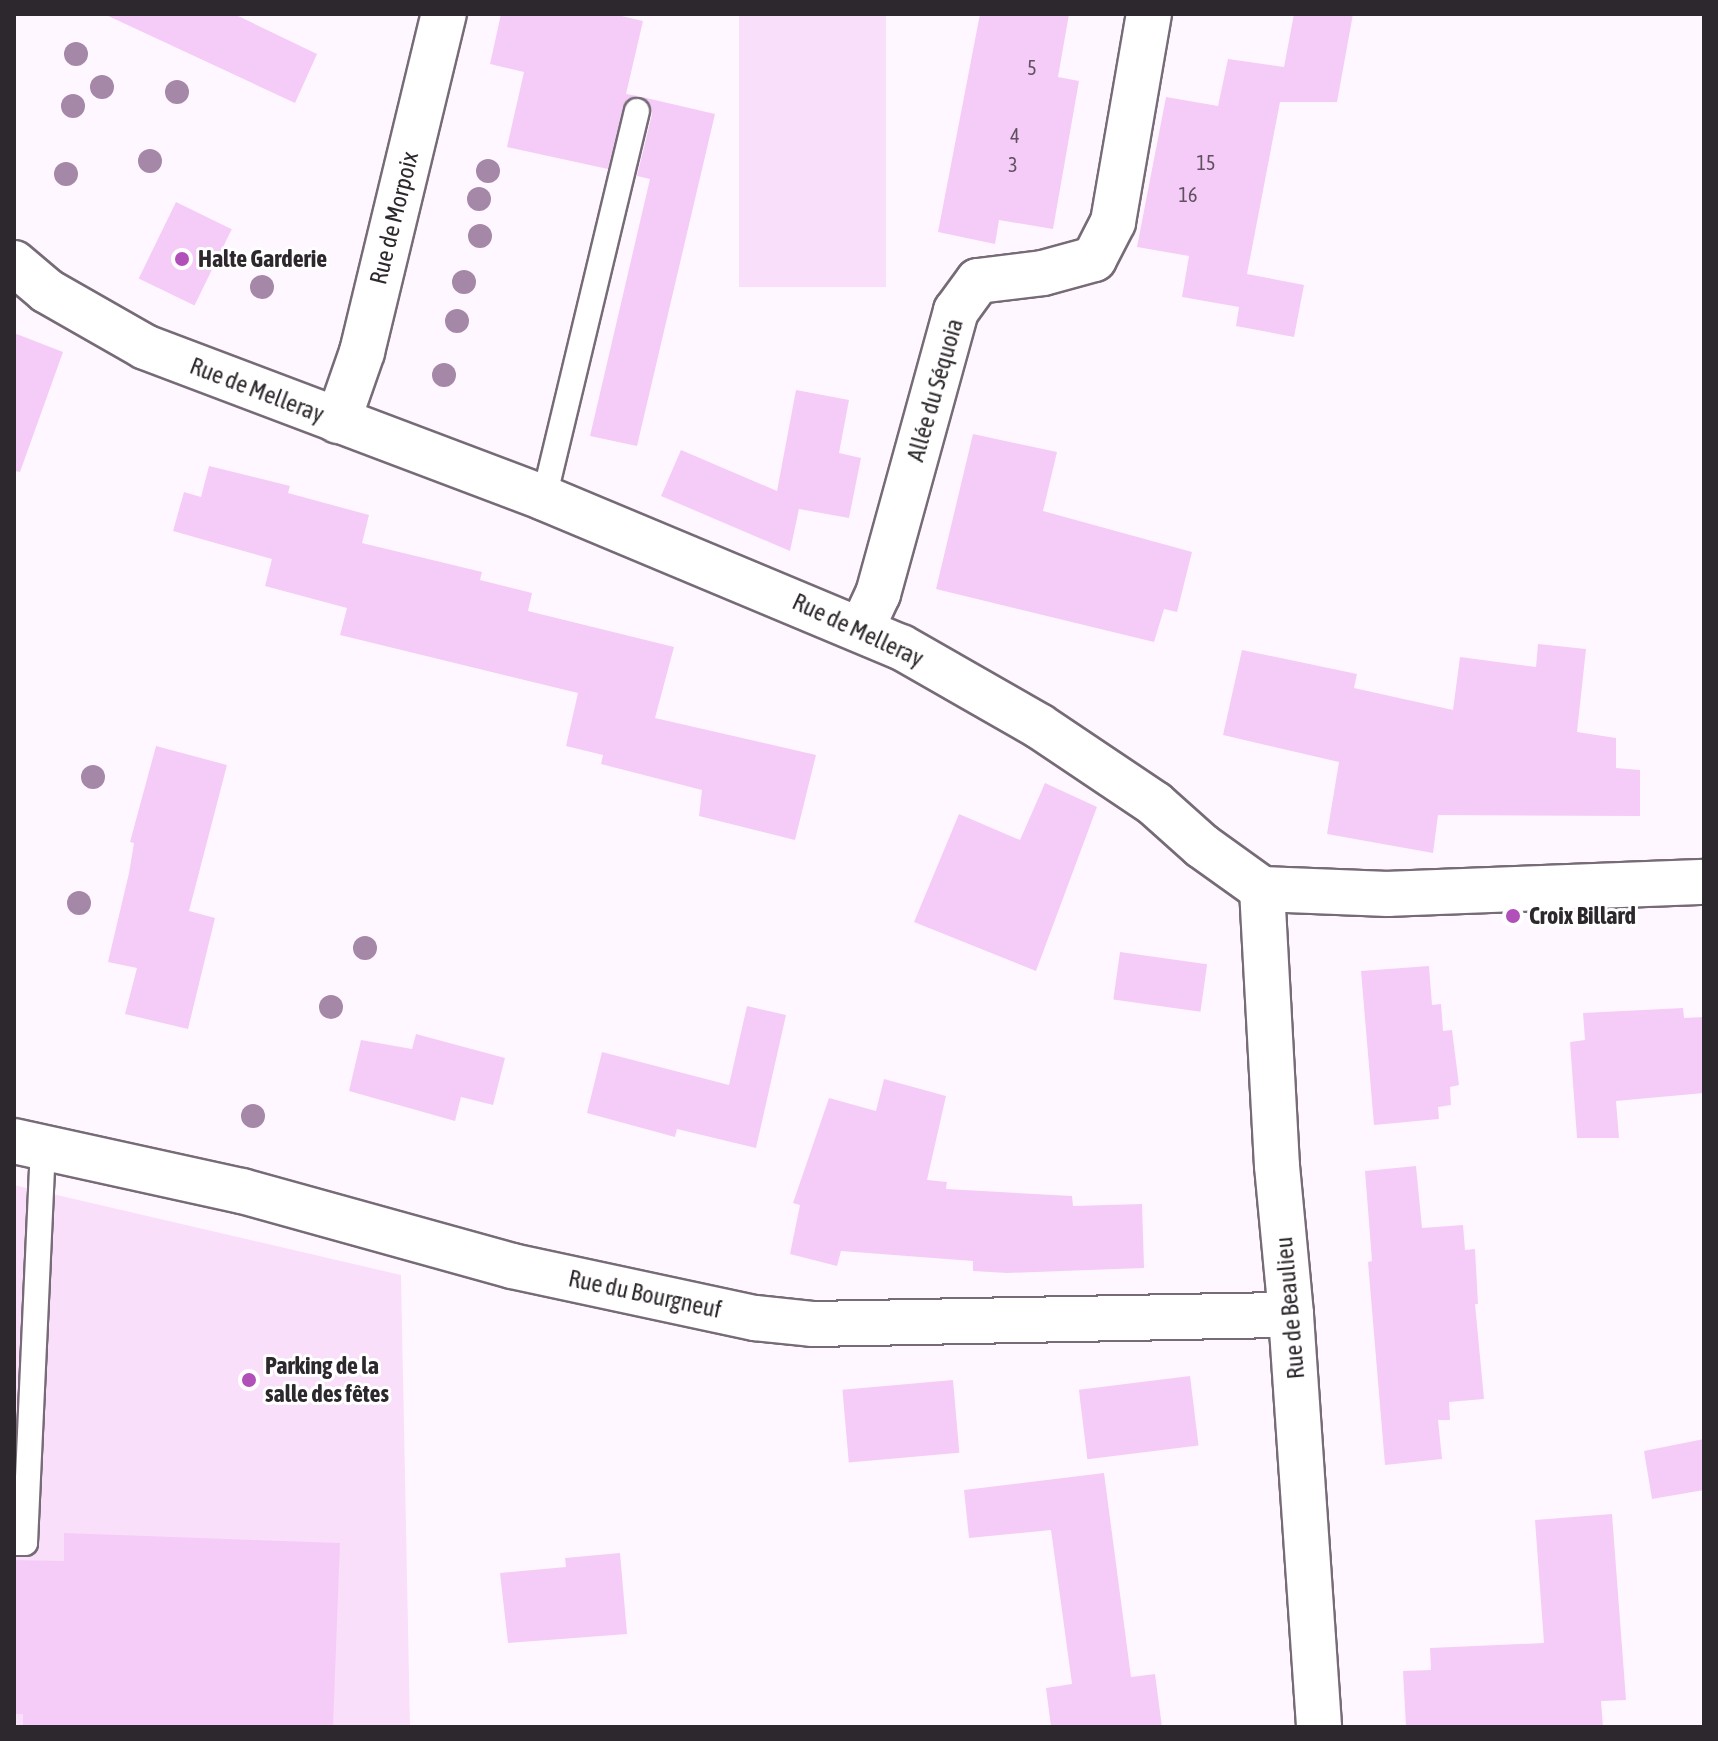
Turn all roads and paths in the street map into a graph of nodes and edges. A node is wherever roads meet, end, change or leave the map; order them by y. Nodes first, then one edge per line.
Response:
1 (444, 14) edge
2 (1149, 14) edge
3 (637, 111) dead end
4 (14, 263) edge
5 (338, 421) junction
6 (544, 498) junction
7 (862, 628) junction
8 (1704, 882) edge
9 (1262, 889) junction
10 (29, 1143) edge
11 (1291, 1315) junction
12 (14, 1543) edge
13 (1319, 1727) edge

1 - 5 street, Rue de Morpoix
2 - 7 street, Allée du Séquoia
3 - 6 lane
4 - 5 street, Rue de Melleray
5 - 6 street, Rue de Melleray
6 - 7 street, Rue de Melleray
7 - 9 street, Rue de Melleray
8 - 9 street
9 - 11 street, Rue de Beaulieu
10 - 11 street, Rue du Bourgneuf
10 - 12 lane
11 - 13 street, Rue de Beaulieu

